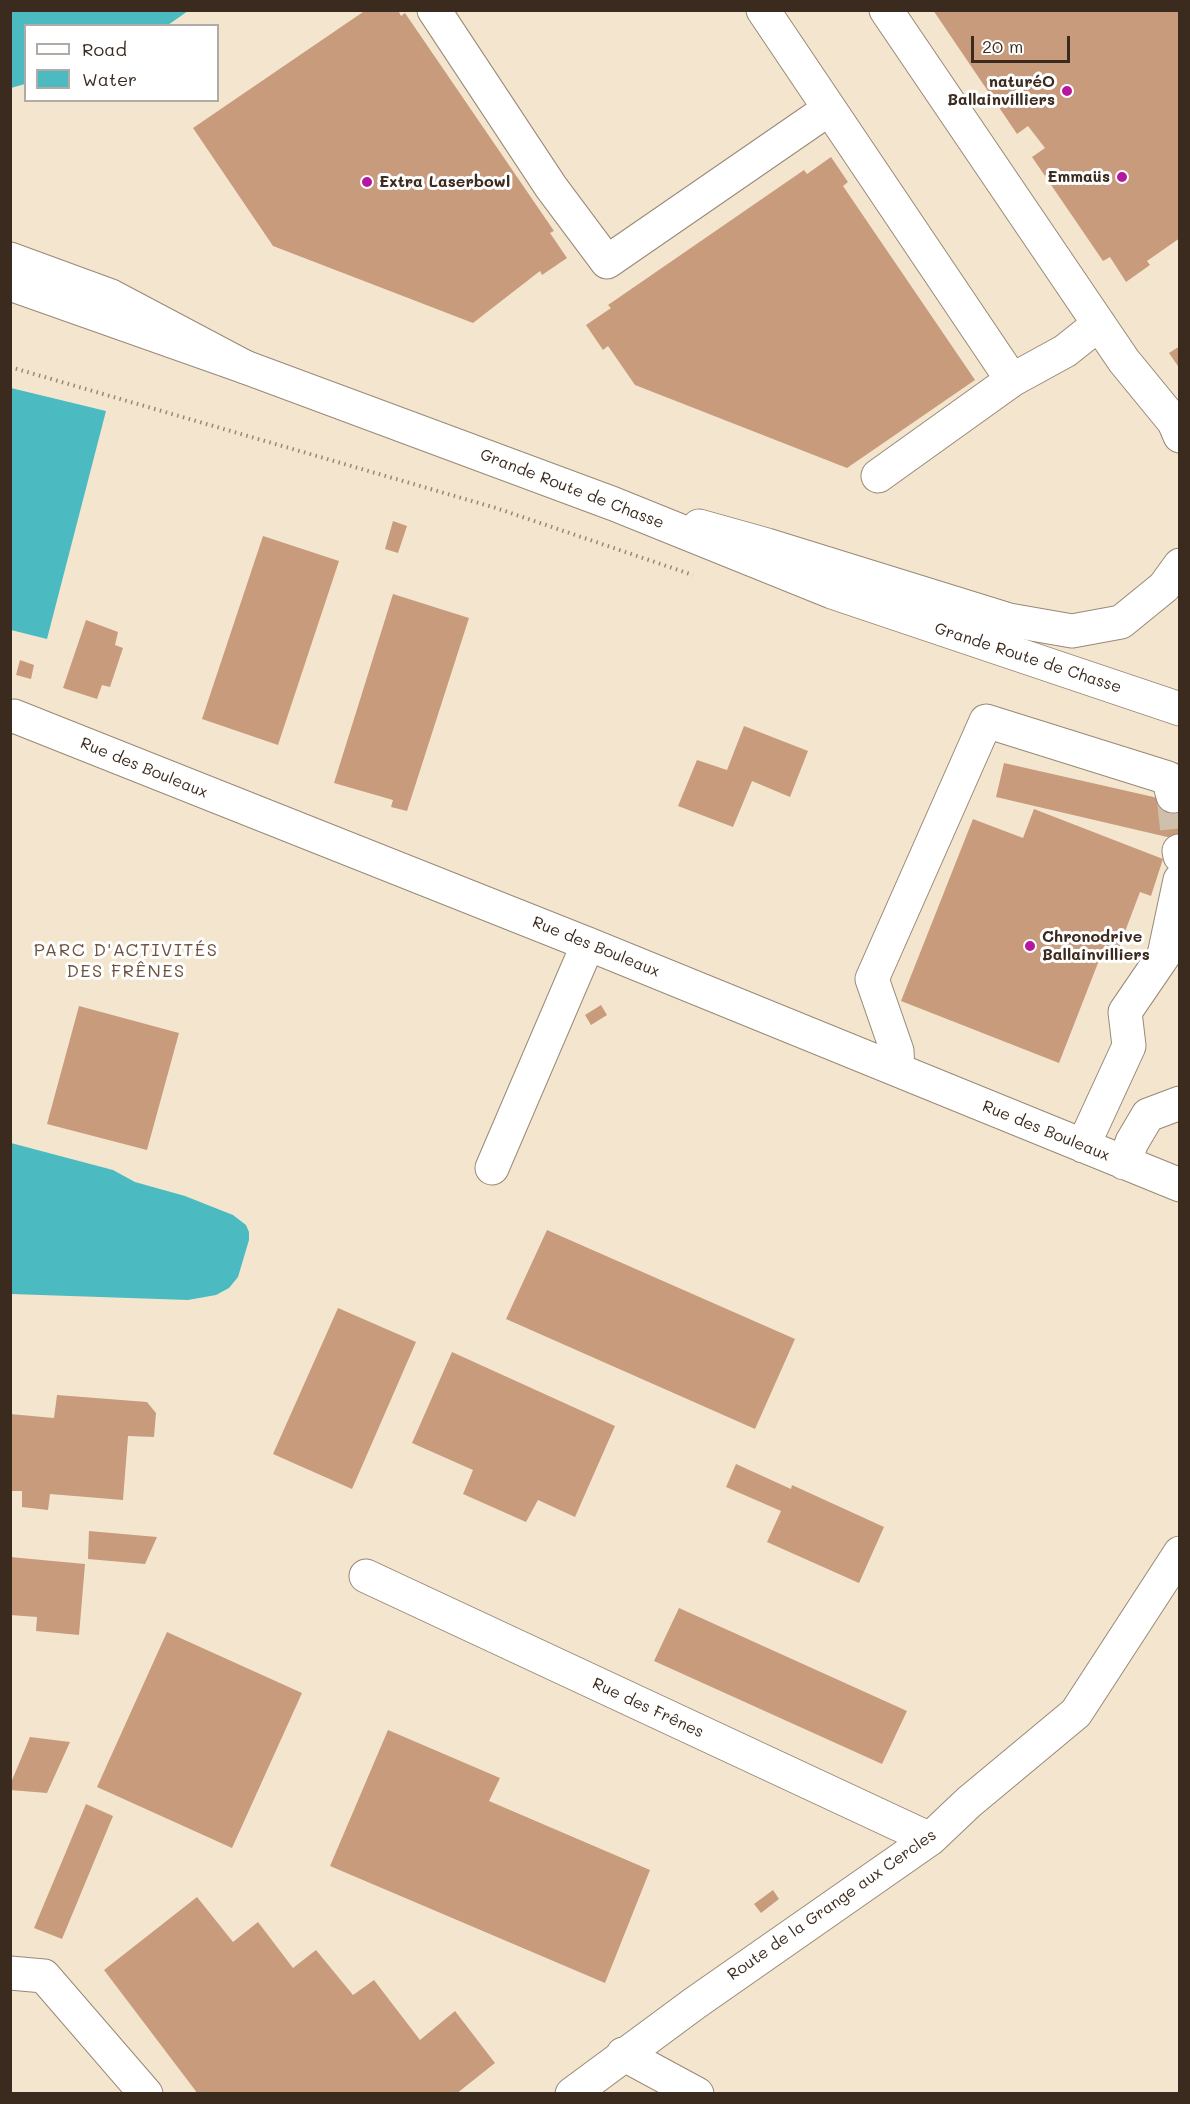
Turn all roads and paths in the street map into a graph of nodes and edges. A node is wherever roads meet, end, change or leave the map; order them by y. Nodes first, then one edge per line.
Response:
1 (434, 10) edge
2 (763, 10) edge
3 (886, 10) edge
4 (829, 109) junction
5 (10, 259) edge
6 (10, 284) edge
7 (1100, 324) junction
8 (10, 367) edge
9 (245, 367) junction
10 (1012, 380) junction
11 (1179, 436) edge
12 (878, 476) dead end
13 (614, 504) junction
14 (1179, 565) edge
15 (698, 576) dead end
16 (1179, 690) edge
17 (1135, 693) junction
18 (1179, 709) edge
19 (10, 717) edge
20 (1173, 796) tunnel mouth
21 (1179, 851) edge
22 (1179, 856) edge
23 (1179, 880) edge
24 (588, 944) junction
25 (898, 1070) junction
26 (1179, 1103) edge
27 (1083, 1146) junction
28 (1124, 1163) junction
29 (492, 1168) dead end
30 (1179, 1185) edge
31 (1179, 1553) edge
32 (366, 1576) dead end
33 (930, 1839) junction
34 (10, 1973) edge
35 (622, 2054) junction
36 (146, 2094) edge
37 (572, 2094) edge
38 (697, 2094) edge

1 - 4 main road
2 - 4 main road
3 - 7 main road
4 - 10 main road
5 - 9 main road
6 - 9 main road, Grande Route de Chasse
7 - 10 main road
7 - 11 main road
8 - 15 path
9 - 13 main road, Grande Route de Chasse
10 - 12 main road
13 - 14 main road
13 - 17 main road, Grande Route de Chasse
16 - 17 main road
17 - 18 main road, Grande Route de Chasse
19 - 24 main road, Rue des Bouleaux
20 - 25 main road
21 - 22 main road
23 - 27 main road
24 - 25 main road, Rue des Bouleaux
24 - 29 main road
25 - 27 main road, Rue des Bouleaux
26 - 28 main road
27 - 28 main road, Rue des Bouleaux
28 - 30 main road, Rue des Bouleaux
31 - 33 main road, Route de la Grange aux Cercles
32 - 33 main road, Rue des Frênes
33 - 35 main road, Route de la Grange aux Cercles
34 - 36 main road
35 - 37 main road, Route de la Grange aux Cercles
35 - 38 main road

